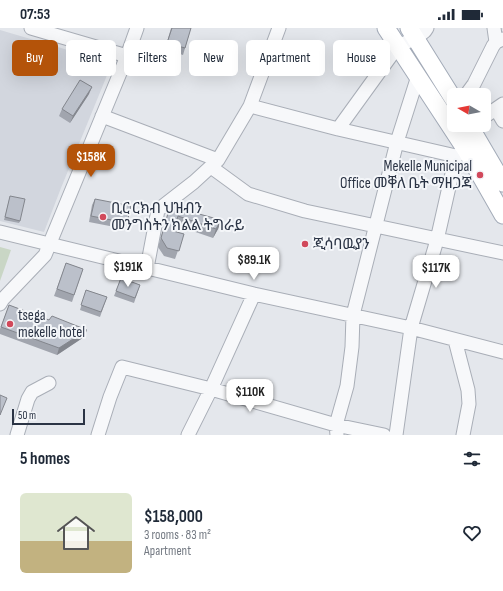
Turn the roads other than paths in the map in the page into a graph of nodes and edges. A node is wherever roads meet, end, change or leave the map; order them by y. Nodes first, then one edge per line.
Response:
1 (31, 28) edge
2 (137, 28) edge
3 (279, 28) edge
4 (386, 28) edge
5 (494, 28) edge
6 (417, 31) edge
7 (133, 40) edge
8 (500, 41) edge
9 (398, 46) junction
10 (124, 55) edge
11 (124, 63) edge
12 (418, 76) junction
13 (448, 88) edge
14 (471, 88) edge
15 (250, 106) junction
16 (500, 107) edge
17 (491, 112) edge
18 (102, 116) junction
19 (503, 121) edge
20 (338, 129) junction
21 (468, 132) edge
22 (397, 142) junction
23 (467, 149) junction
24 (215, 164) junction
25 (503, 183) edge
26 (503, 215) edge
27 (375, 225) junction
28 (0, 232) edge
29 (437, 240) junction
30 (50, 246) junction
31 (503, 253) edge
32 (147, 268) junction
33 (254, 294) junction
34 (0, 304) edge
35 (353, 315) junction
36 (412, 328) junction
37 (455, 340) junction
38 (503, 352) edge
39 (49, 383) dead end
40 (211, 389) junction
41 (336, 430) edge
42 (17, 435) edge
43 (98, 435) edge
44 (188, 435) edge
45 (384, 435) edge
46 (396, 435) edge
47 (464, 435) edge

1 - 10 street
2 - 7 street
3 - 15 street
4 - 9 main road
5 - 8 street
6 - 9 street
6 - 13 main road
8 - 14 street
9 - 12 main road
9 - 20 street
11 - 18 street
12 - 22 street
12 - 23 main road
15 - 20 street
15 - 24 street
16 - 17 street
16 - 19 street
18 - 24 street
18 - 30 street
20 - 22 street
21 - 23 main road
22 - 23 street
22 - 27 street
23 - 25 main road
23 - 26 main road
23 - 29 street
24 - 27 street
24 - 32 street
27 - 29 street
27 - 35 street
28 - 30 street
29 - 31 street
29 - 36 street
30 - 32 street
30 - 34 street
32 - 33 street
33 - 35 street
33 - 40 street
35 - 36 street
35 - 41 street
36 - 37 street
36 - 46 street
37 - 38 street
37 - 47 street
39 - 42 street
40 - 41 street
40 - 43 street
40 - 44 street
41 - 45 street

